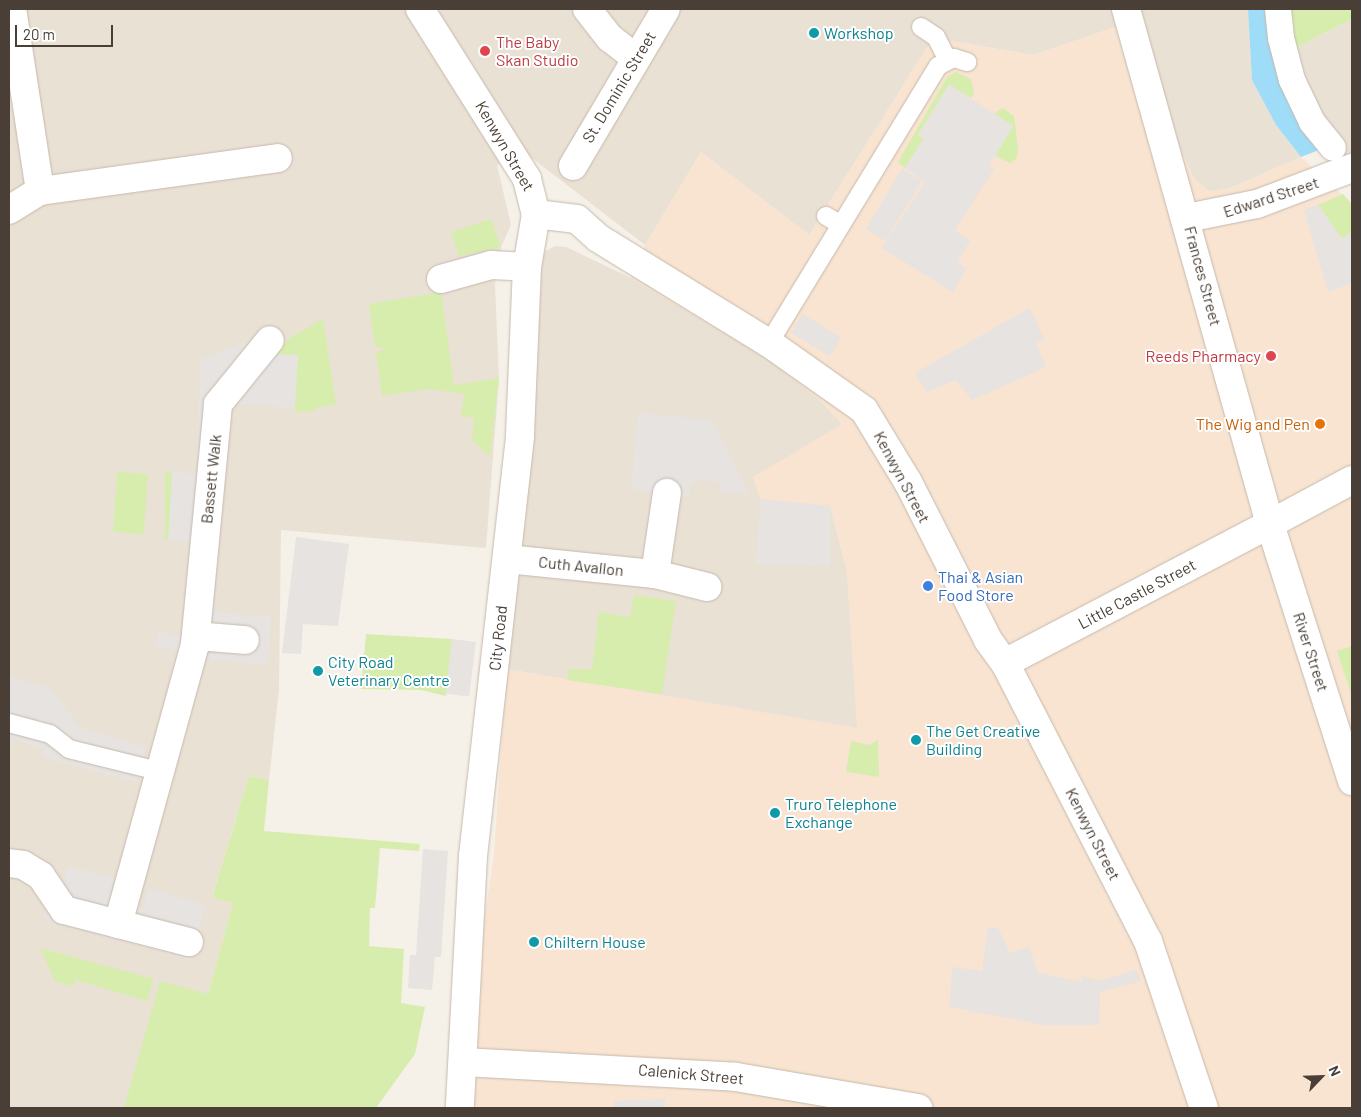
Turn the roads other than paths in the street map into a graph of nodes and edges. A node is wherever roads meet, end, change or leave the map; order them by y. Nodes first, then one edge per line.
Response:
1 (12, 9) edge
2 (420, 9) edge
3 (587, 9) edge
4 (666, 9) edge
5 (1278, 9) edge
6 (1129, 19) edge
7 (922, 27) dead end
8 (636, 58) junction
9 (947, 59) junction
10 (967, 62) dead end
11 (1333, 148) dead end
12 (278, 158) dead end
13 (573, 166) dead end
14 (1352, 168) edge
15 (40, 191) junction
16 (9, 210) edge
17 (536, 214) junction
18 (826, 216) dead end
19 (1187, 218) junction
20 (840, 226) junction
21 (527, 267) junction
22 (441, 279) dead end
23 (270, 340) dead end
24 (769, 343) junction
25 (1352, 480) edge
26 (667, 493) dead end
27 (1270, 524) junction
28 (507, 559) junction
29 (655, 574) junction
30 (707, 587) dead end
31 (196, 636) junction
32 (245, 640) dead end
33 (1005, 664) junction
34 (9, 723) edge
35 (158, 771) junction
36 (1352, 780) edge
37 (9, 863) edge
38 (118, 924) junction
39 (189, 942) dead end
40 (463, 1062) junction
41 (823, 1100) edge
42 (460, 1108) edge
43 (918, 1108) edge
44 (1204, 1108) edge

1 - 15 street
2 - 17 street, Kenwyn Street
3 - 8 street
4 - 8 street, St. Dominic Street
5 - 11 street
6 - 19 street, Frances Street
7 - 9 lane
8 - 13 street, St. Dominic Street
9 - 10 lane
9 - 20 lane
12 - 15 street
14 - 19 street, Edward Street
15 - 16 street
17 - 21 street, City Road
17 - 24 street, Kenwyn Street
18 - 20 lane
19 - 27 street, Frances Street
20 - 24 lane
21 - 22 street
21 - 28 street, City Road
23 - 31 street, Bassett Walk
24 - 33 street, Kenwyn Street
25 - 27 street, Little Castle Street
26 - 29 street
27 - 33 street, Little Castle Street
27 - 36 street, River Street
28 - 29 street, Cuth Avallon
28 - 40 street, City Road
29 - 30 street, Cuth Avallon
31 - 32 street
31 - 35 street, Bassett Walk
33 - 44 street, Kenwyn Street
34 - 35 lane
35 - 38 street, Bassett Walk
37 - 38 street
38 - 39 street
40 - 41 street, Calenick Street
40 - 42 street, City Road
41 - 43 street, Calenick Street

